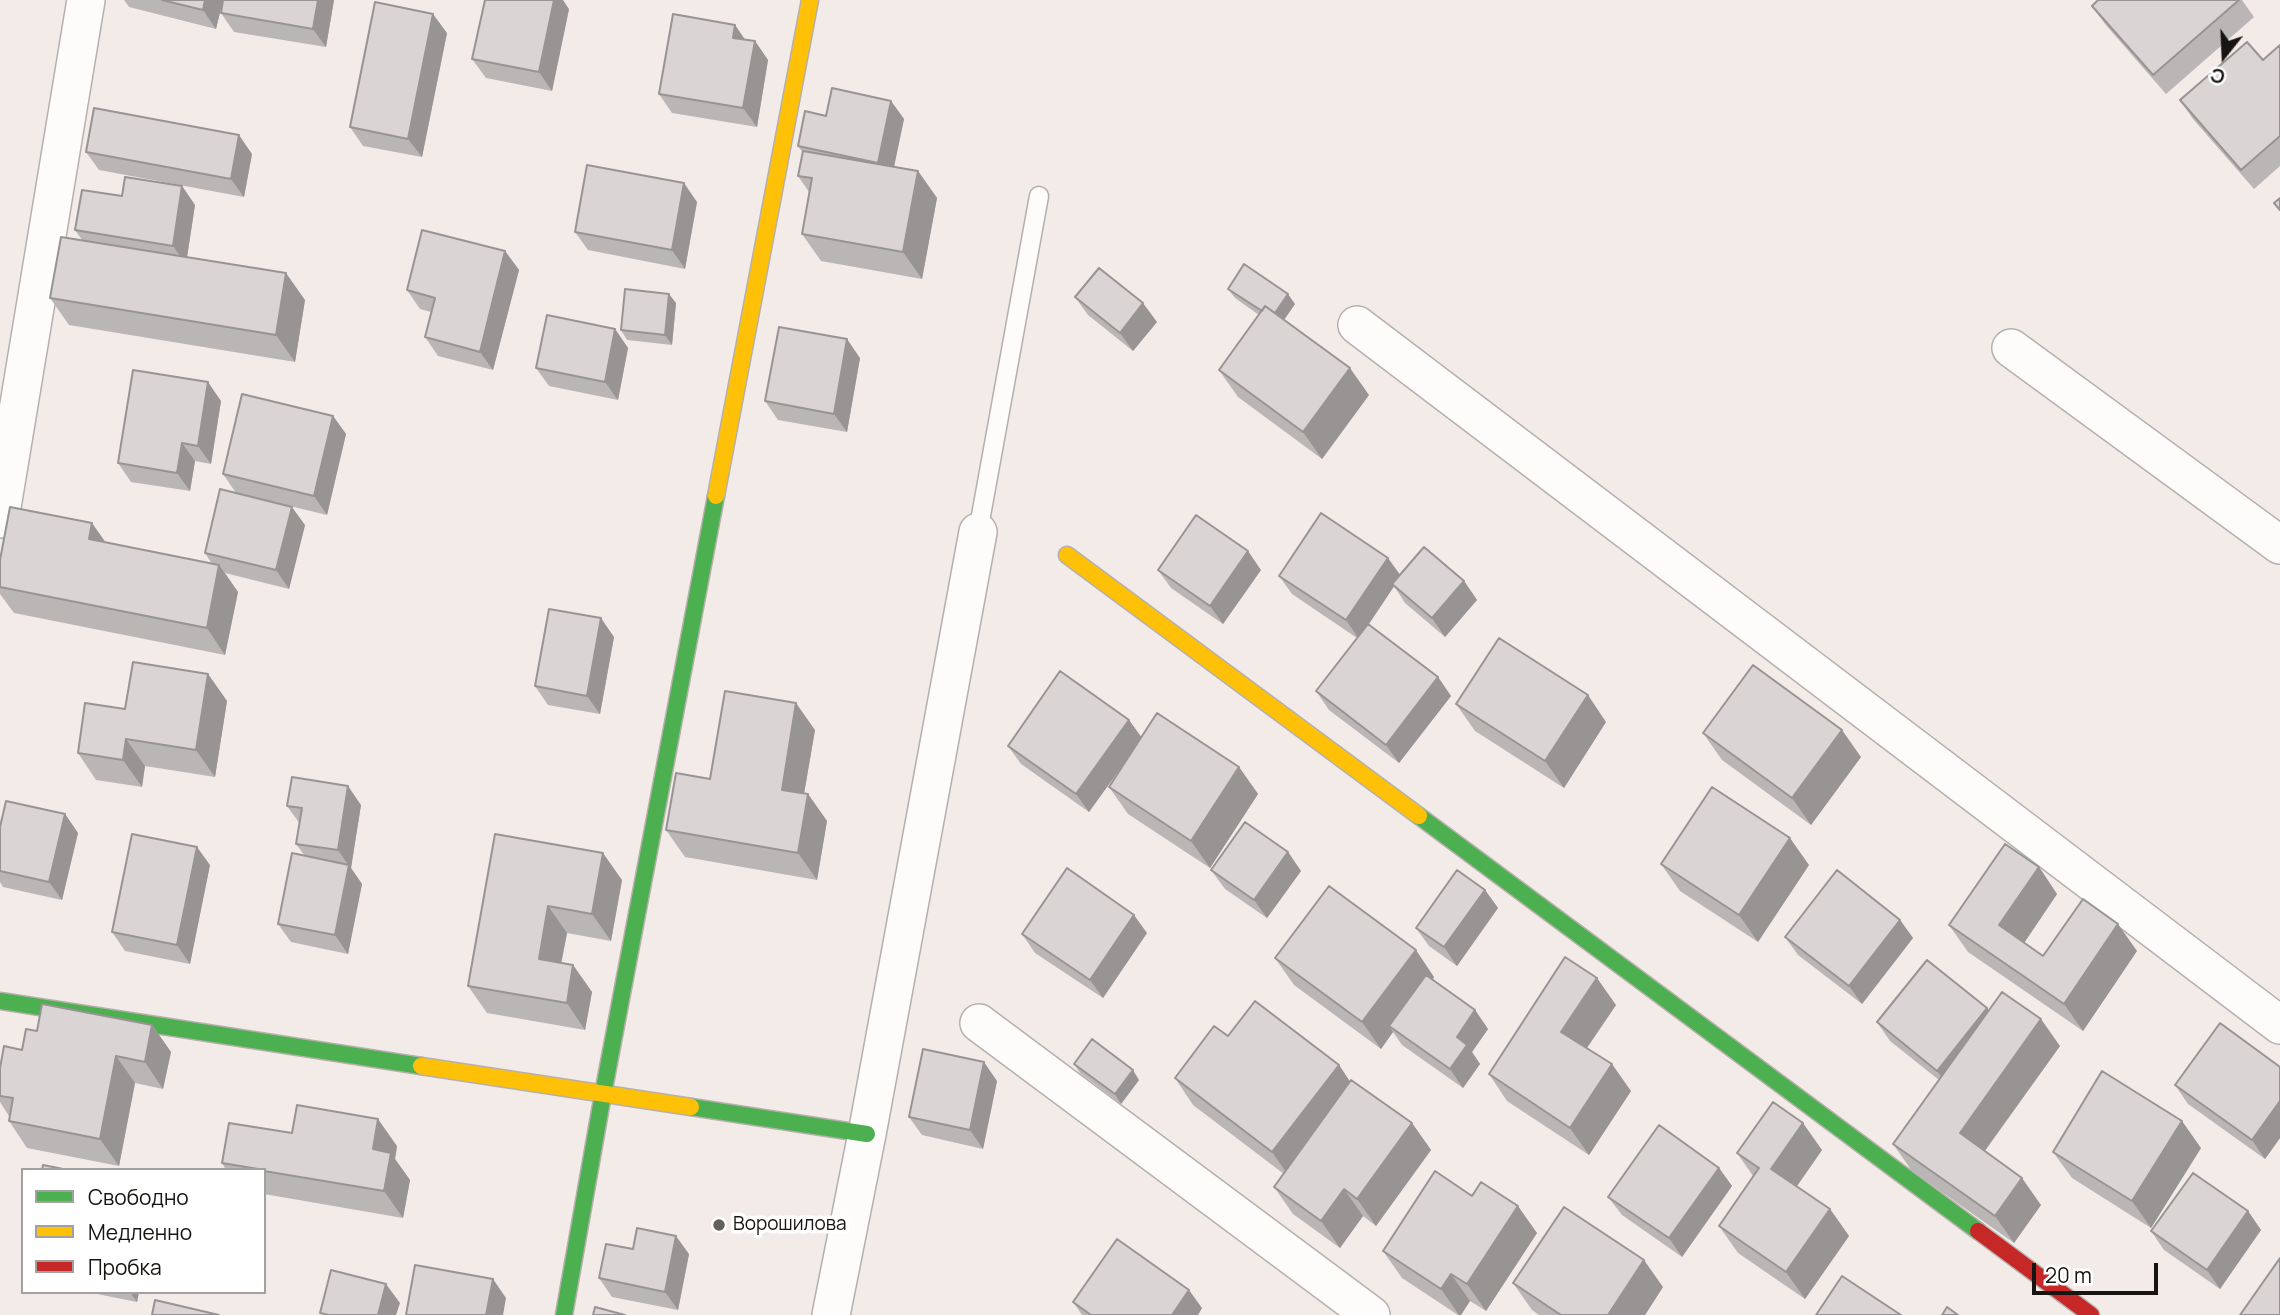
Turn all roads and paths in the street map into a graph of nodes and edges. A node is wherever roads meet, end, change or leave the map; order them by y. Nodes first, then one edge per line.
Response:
1 (86, 0) edge
2 (810, 0) edge
3 (1039, 196) dead end
4 (1357, 325) dead end
5 (2011, 348) dead end
6 (0, 519) edge
7 (978, 532) joint
8 (2280, 545) edge
9 (1067, 555) dead end
10 (0, 1001) edge
11 (979, 1023) dead end
12 (2280, 1025) edge
13 (603, 1094) junction
14 (867, 1134) junction
15 (564, 1315) edge
16 (831, 1315) edge
17 (1371, 1315) edge
18 (2091, 1315) edge

1 - 6 street
2 - 13 street
3 - 7 lane
4 - 12 street
5 - 8 street
7 - 14 street
9 - 18 street
10 - 13 street
11 - 17 street
13 - 14 street
13 - 15 street
14 - 16 street

